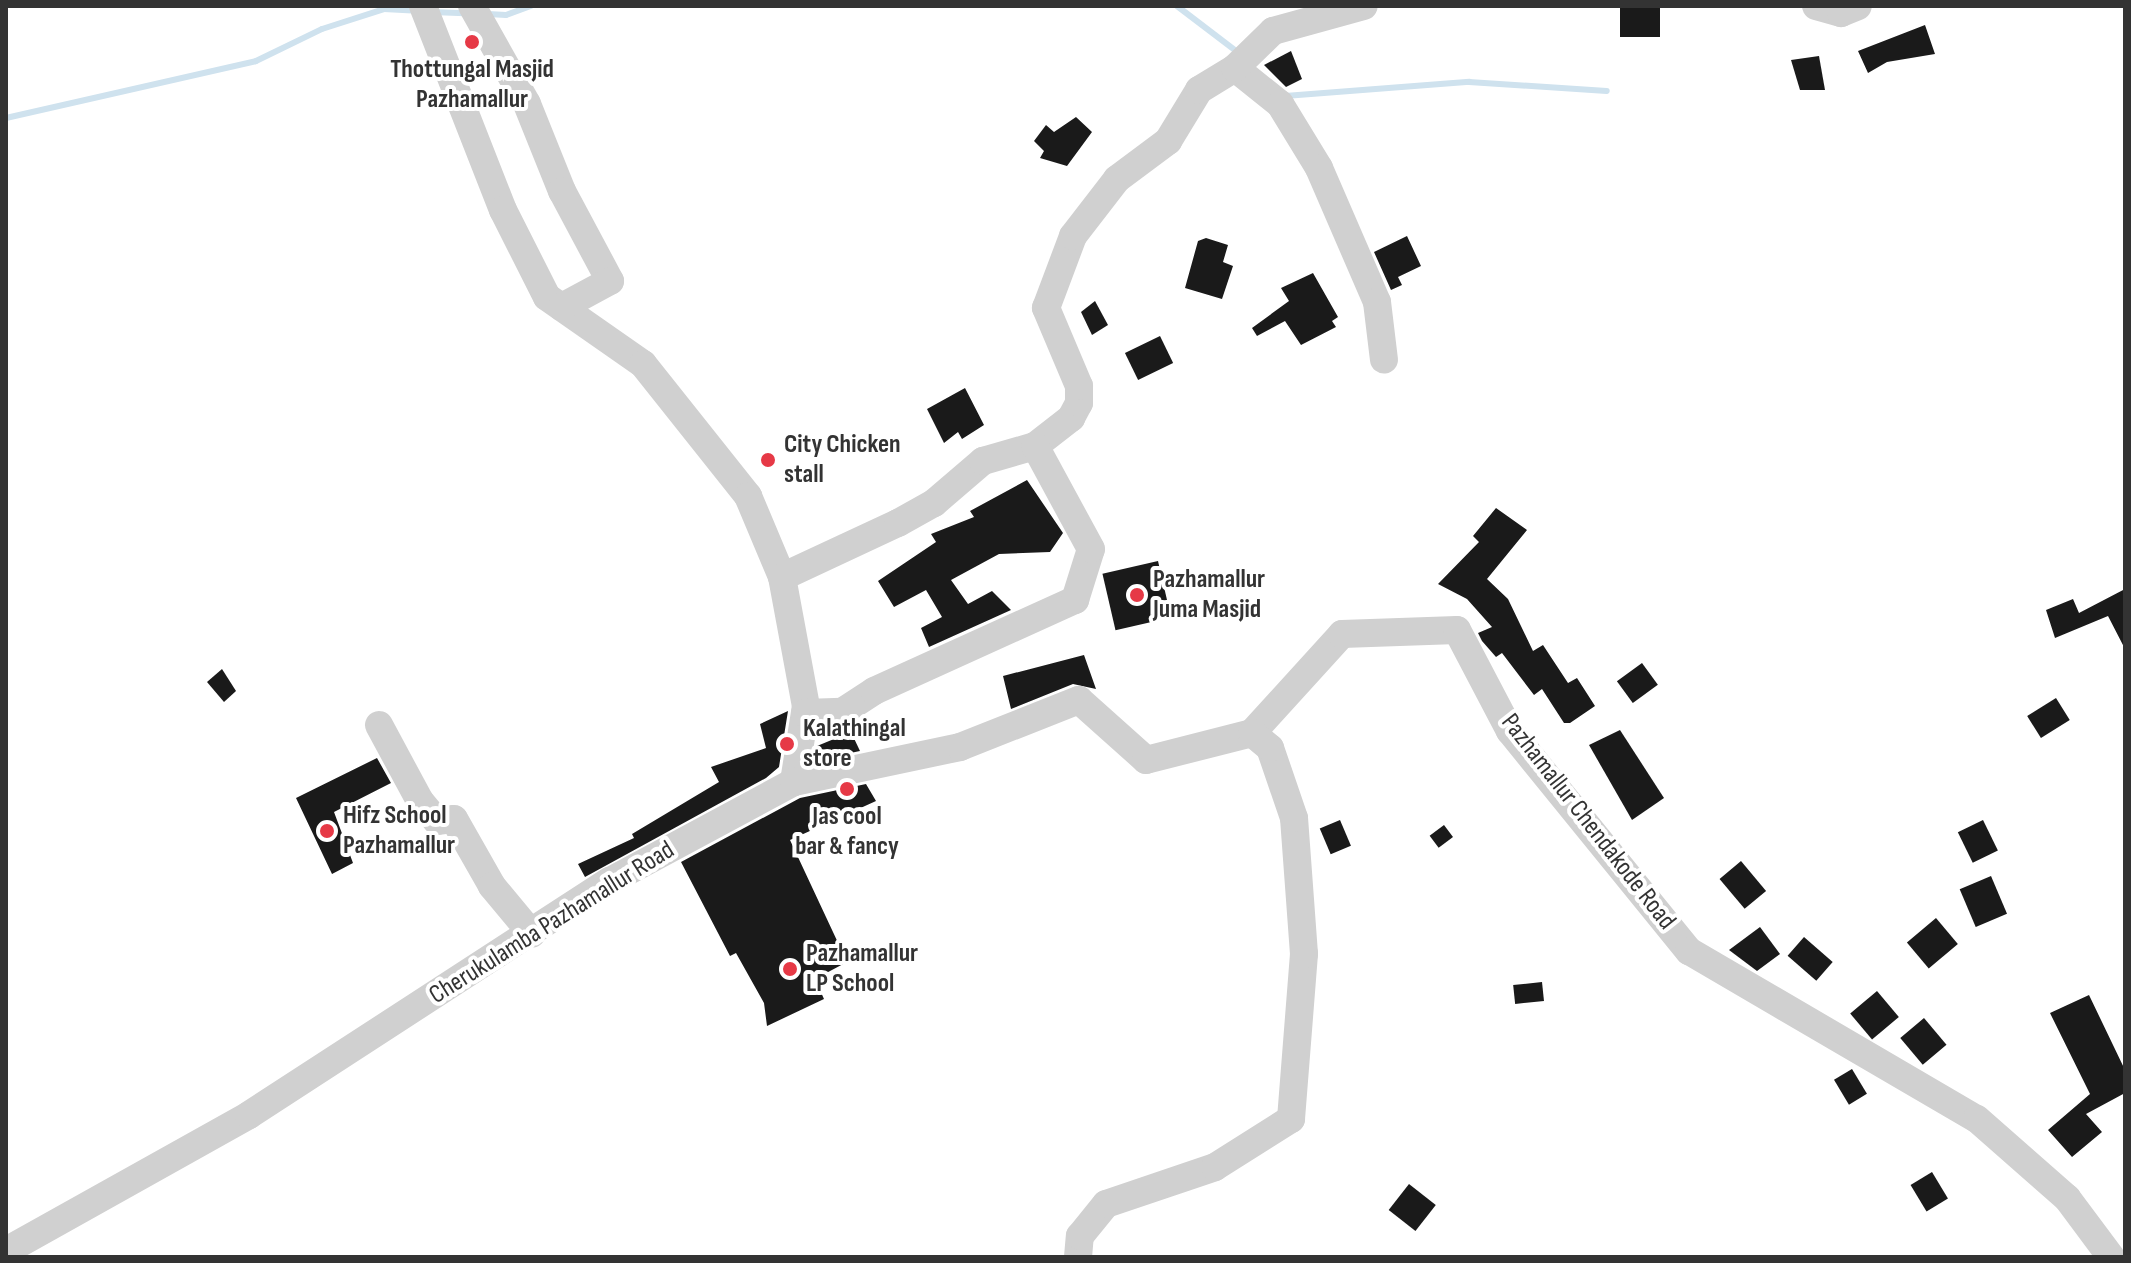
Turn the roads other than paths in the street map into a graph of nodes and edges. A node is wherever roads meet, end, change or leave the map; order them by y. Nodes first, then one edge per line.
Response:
1 (1364, 6) edge
2 (1816, 6) edge
3 (1858, 6) edge
4 (425, 12) edge
5 (477, 16) edge
6 (1241, 62) junction
7 (562, 307) junction
8 (1384, 360) dead end
9 (1035, 446) junction
10 (782, 577) junction
11 (805, 713) junction
12 (379, 725) dead end
13 (1252, 733) junction
14 (794, 782) junction
15 (532, 934) junction
16 (6, 1251) edge
17 (1078, 1257) edge
18 (2111, 1257) edge

1 - 6 street
2 - 3 street
4 - 7 street
5 - 7 street
6 - 8 street
6 - 9 street
7 - 10 street
9 - 10 street
9 - 11 street
10 - 11 street
11 - 14 street
12 - 15 street
13 - 14 street
13 - 17 street
13 - 18 street, Pazhamallur Chendakode Road
14 - 15 street, Cherukulamba Pazhamallur Road
15 - 16 street, Cherukulamba Pazhamallur Road

